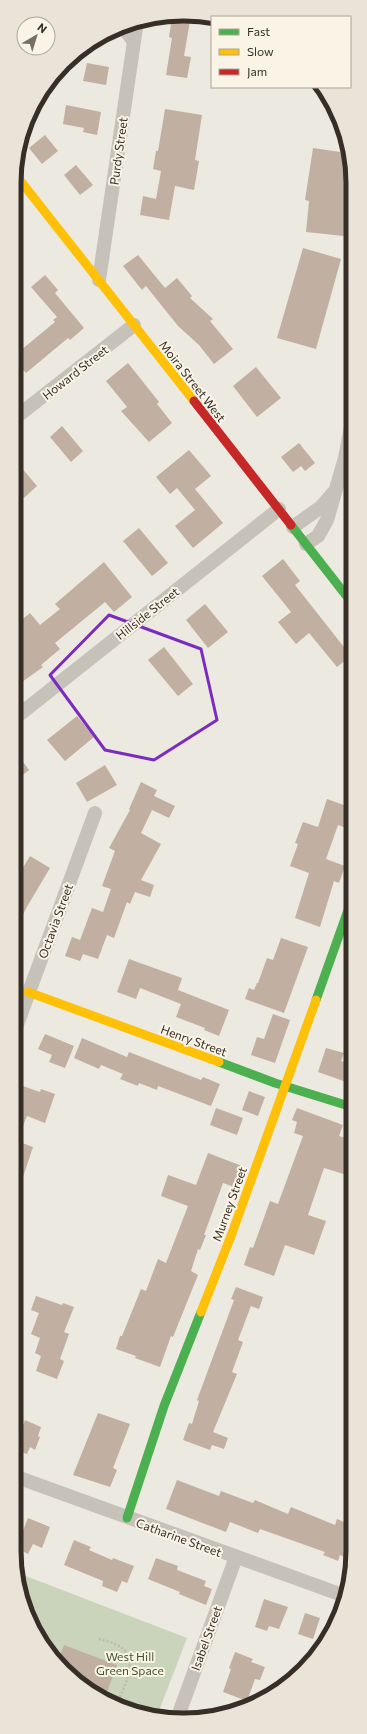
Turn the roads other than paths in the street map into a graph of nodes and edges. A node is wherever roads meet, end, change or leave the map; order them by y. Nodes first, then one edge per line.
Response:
1 (136, 28) edge
2 (122, 33) edge
3 (134, 47) junction
4 (21, 182) edge
5 (99, 280) junction
6 (134, 325) junction
7 (21, 413) edge
8 (346, 453) edge
9 (335, 492) junction
10 (279, 509) junction
11 (293, 527) junction
12 (306, 544) junction
13 (346, 595) edge
14 (21, 713) edge
15 (95, 813) dead end
16 (346, 916) edge
17 (28, 992) junction
18 (21, 1011) edge
19 (284, 1086) junction
20 (346, 1106) edge
21 (21, 1479) edge
22 (126, 1518) junction
23 (236, 1557) junction
24 (340, 1594) edge
25 (179, 1713) edge

1 - 3 street, Purdy Street
2 - 3 lane
3 - 5 street, Purdy Street
4 - 5 street, Moira Street West
5 - 6 street, Moira Street West
6 - 7 street, Howard Street
6 - 10 street, Moira Street West
8 - 9 street
9 - 11 street
9 - 12 street
10 - 11 street, Moira Street West
10 - 14 street, Hillside Street
11 - 12 street, Moira Street West
12 - 13 street, Moira Street West
15 - 17 street, Octavia Street
16 - 19 street, Murney Street
17 - 18 street, Octavia Street
17 - 19 street, Henry Street
19 - 20 street, Henry Street
19 - 22 street, Murney Street
21 - 22 street, Catharine Street
22 - 23 street, Catharine Street
23 - 24 street, Catharine Street
23 - 25 street, Isabel Street

